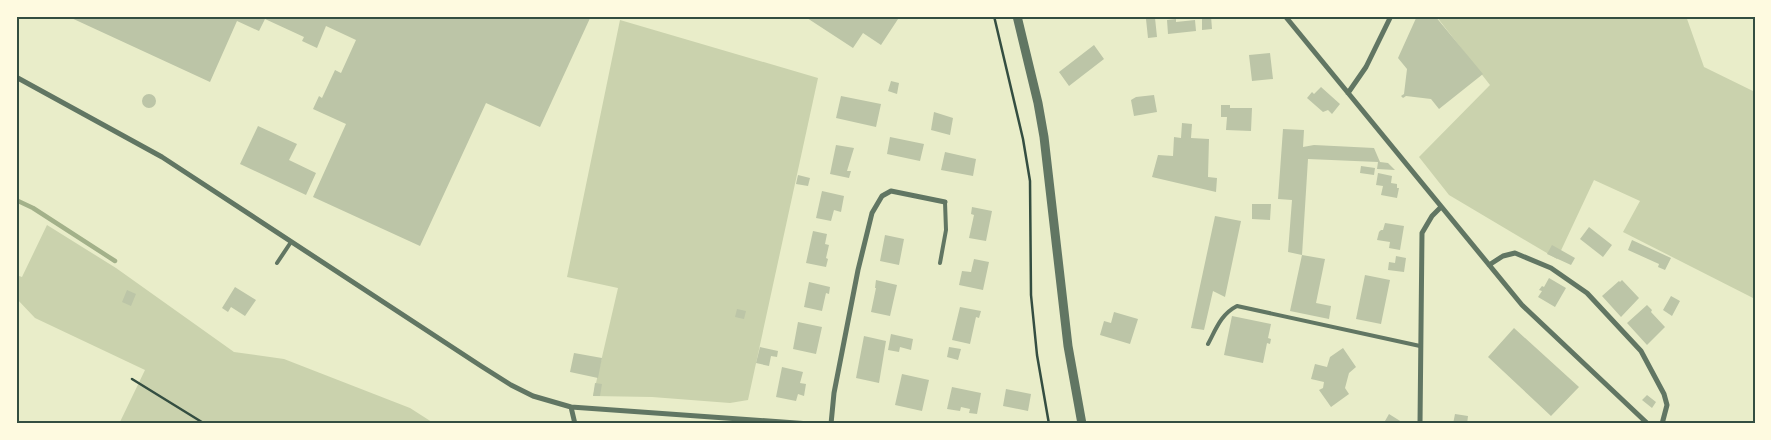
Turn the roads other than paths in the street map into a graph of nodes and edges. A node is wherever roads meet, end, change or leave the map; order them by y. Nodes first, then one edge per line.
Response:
1 (1017, 16) edge
2 (1285, 16) edge
3 (1391, 16) edge
4 (16, 77) edge
5 (1348, 93) junction
6 (945, 202) joint
7 (1441, 207) junction
8 (291, 242) junction
9 (277, 263) dead end
10 (940, 263) dead end
11 (1489, 265) junction
12 (1208, 344) dead end
13 (1420, 346) junction
14 (571, 407) junction
15 (575, 424) edge
16 (810, 424) edge
17 (831, 424) edge
18 (1082, 424) edge
19 (1420, 424) edge
20 (1648, 424) edge
21 (1662, 424) edge

1 - 18 street
2 - 5 street
3 - 5 street
4 - 8 street
5 - 7 street
6 - 10 lane
6 - 17 street
7 - 11 street
7 - 13 street
8 - 9 lane
8 - 14 street
11 - 20 street
11 - 21 street
12 - 13 lane
13 - 19 street
14 - 15 street
14 - 16 street

